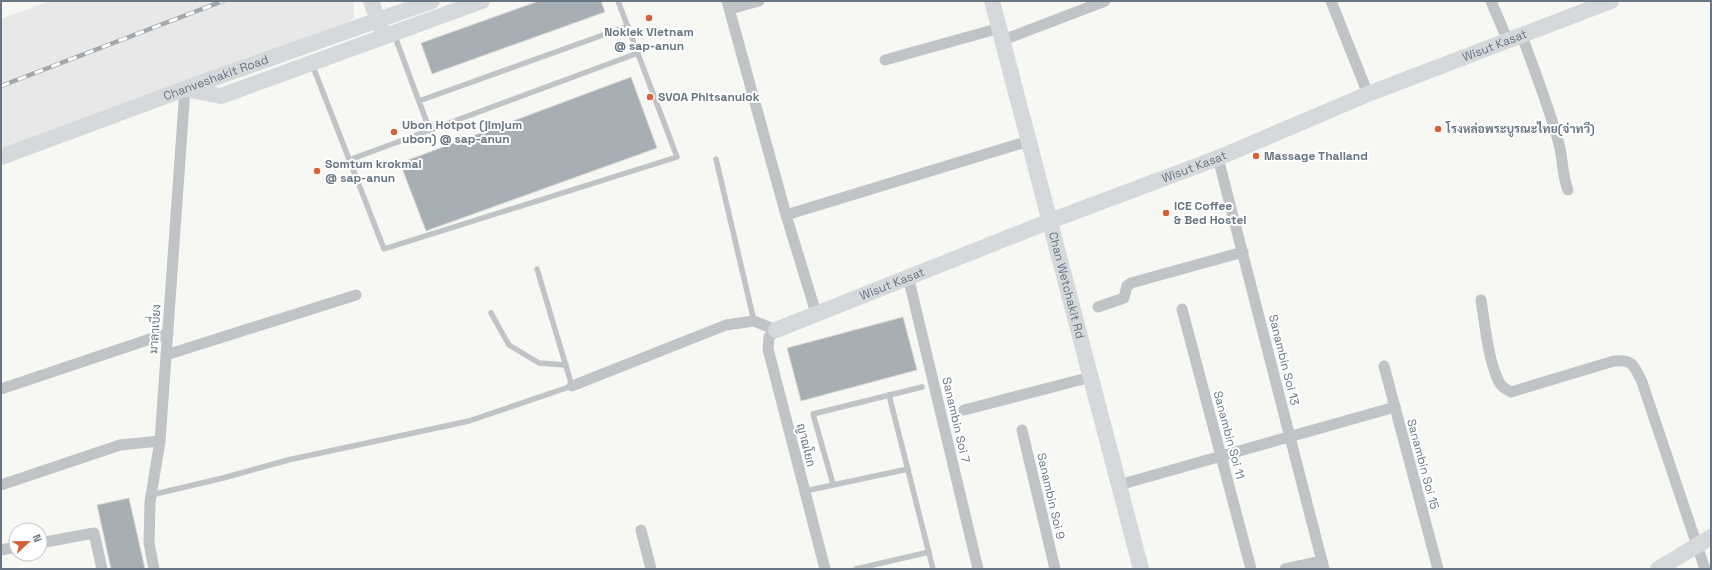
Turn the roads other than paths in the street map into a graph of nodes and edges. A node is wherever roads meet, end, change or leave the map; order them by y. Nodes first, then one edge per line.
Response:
1 (371, 1) edge
2 (432, 1) edge
3 (482, 1) edge
4 (618, 1) edge
5 (759, 1) edge
6 (992, 1) edge
7 (1105, 1) edge
8 (1331, 1) edge
9 (1491, 1) edge
10 (1611, 1) edge
11 (728, 5) edge
12 (378, 21) junction
13 (628, 26) junction
14 (1001, 34) junction
15 (389, 35) junction
16 (1515, 38) junction
17 (638, 53) junction
18 (885, 60) dead end
19 (312, 64) junction
20 (185, 89) junction
21 (1368, 94) junction
22 (419, 102) junction
23 (430, 131) junction
24 (1029, 141) junction
25 (1, 157) edge
26 (1218, 158) junction
27 (716, 159) dead end
28 (349, 160) junction
29 (1568, 190) dead end
30 (786, 215) junction
31 (1050, 221) junction
32 (1243, 252) junction
33 (537, 269) dead end
34 (908, 276) junction
35 (356, 295) dead end
36 (1481, 300) dead end
37 (1098, 308) dead end
38 (1182, 309) dead end
39 (491, 313) dead end
40 (816, 313) junction
41 (754, 321) junction
42 (776, 330) junction
43 (168, 333) junction
44 (166, 355) junction
45 (566, 365) junction
46 (1384, 366) dead end
47 (1091, 377) junction
48 (572, 386) junction
49 (922, 387) dead end
50 (1, 389) edge
51 (890, 395) junction
52 (1395, 407) junction
53 (964, 410) dead end
54 (1022, 430) dead end
55 (1290, 437) junction
56 (160, 441) junction
57 (1221, 456) junction
58 (908, 469) junction
59 (833, 484) junction
60 (1, 485) edge
61 (1119, 485) junction
62 (805, 491) junction
63 (151, 495) junction
64 (641, 530) dead end
65 (1711, 537) edge
66 (48, 542) edge
67 (1697, 545) junction
68 (929, 552) junction
69 (1323, 565) edge
70 (102, 569) edge
71 (154, 569) edge
72 (651, 569) edge
73 (825, 569) edge
74 (856, 569) edge
75 (933, 569) edge
76 (978, 569) edge
77 (1055, 569) edge
78 (1141, 569) edge
79 (1251, 569) edge
80 (1285, 569) edge
81 (1438, 569) edge
82 (1658, 569) edge
83 (1705, 569) edge

1 - 12 street
2 - 12 street, Chanveshakit Road
3 - 15 street
4 - 13 lane
5 - 11 street
6 - 14 street, Chan Wetchakit Rd
7 - 14 street
8 - 21 street
9 - 16 street
10 - 16 street, Wisut Kasat
11 - 30 street
12 - 15 street
12 - 20 street, Chanveshakit Road
13 - 17 lane
13 - 22 lane
14 - 18 street
14 - 24 street, Chan Wetchakit Rd
15 - 19 street
15 - 22 lane
16 - 21 street, Wisut Kasat
16 - 29 street
17 - 23 lane
17 - 28 lane
19 - 20 street
19 - 28 lane
20 - 25 street, Chanveshakit Road
20 - 43 street, มาลาเบี่ยง
21 - 26 street, Wisut Kasat
22 - 23 lane
23 - 28 lane
24 - 30 street
24 - 31 street, Chan Wetchakit Rd
26 - 31 street, Wisut Kasat
26 - 32 street, Sanambin Soi 13
27 - 41 lane
30 - 40 street
31 - 34 street, Wisut Kasat
31 - 47 street, Chan Wetchakit Rd
32 - 37 street
32 - 55 street, Sanambin Soi 13
33 - 45 lane
34 - 40 street, Wisut Kasat
34 - 76 street, Sanambin Soi 7
35 - 44 street
36 - 67 street
38 - 57 street, Sanambin Soi 11
39 - 45 lane
40 - 42 street, Wisut Kasat
41 - 42 street
41 - 48 street
42 - 62 street, ญาณโยก
43 - 44 street, มาลาเบี่ยง
43 - 50 street
44 - 56 street, มาลาเบี่ยง
45 - 48 lane
46 - 52 street, Sanambin Soi 15
47 - 53 street
47 - 61 street, Chan Wetchakit Rd
48 - 63 lane
49 - 51 lane
51 - 58 lane
51 - 59 lane
52 - 55 street
52 - 81 street, Sanambin Soi 15
54 - 77 street, Sanambin Soi 9
55 - 57 street
55 - 69 street, Sanambin Soi 13
56 - 60 street
56 - 63 street, มาลาเบี่ยง
57 - 61 street
57 - 79 street, Sanambin Soi 11
58 - 59 lane
58 - 68 lane
59 - 62 lane
61 - 78 street, Chan Wetchakit Rd
62 - 73 street, ญาณโยก
63 - 71 street, มาลาเบี่ยง
64 - 72 street
65 - 67 street
66 - 70 street
67 - 82 street
67 - 83 street
68 - 74 lane
68 - 75 lane
69 - 80 street

